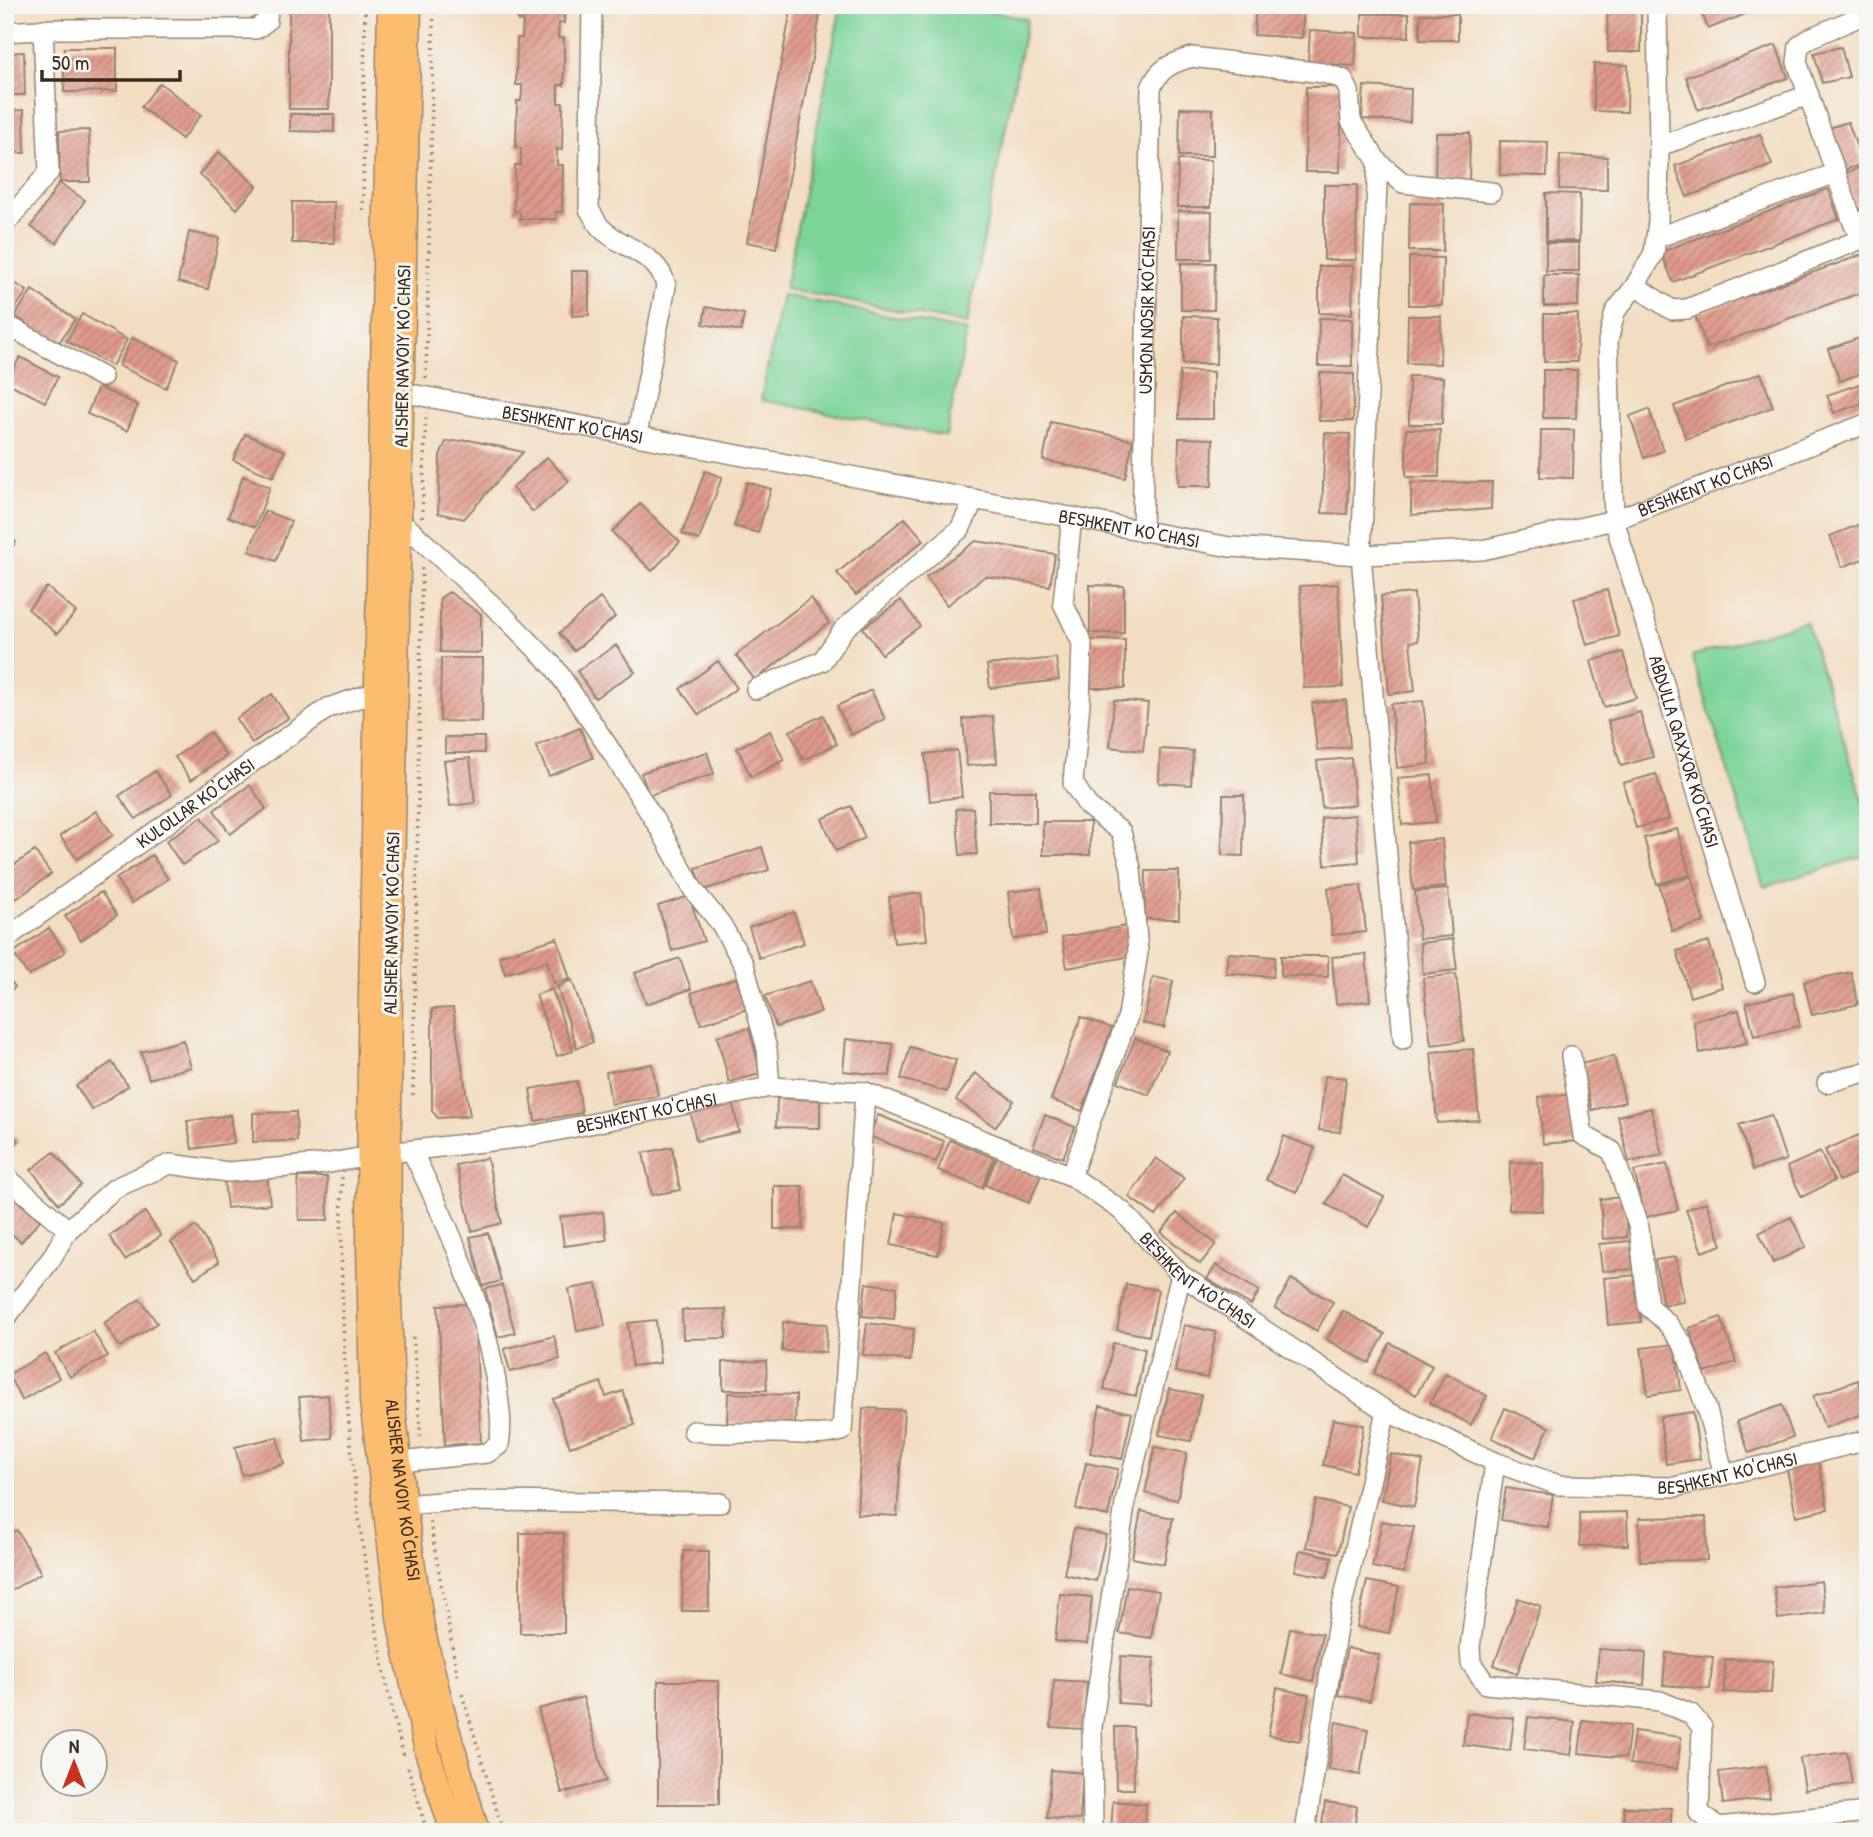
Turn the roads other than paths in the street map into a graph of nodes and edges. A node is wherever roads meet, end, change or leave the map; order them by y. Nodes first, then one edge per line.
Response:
1 (268, 5) edge
2 (390, 5) edge
3 (409, 5) edge
4 (592, 5) edge
5 (1657, 5) edge
6 (1868, 13) edge
7 (43, 29) junction
8 (5, 32) edge
9 (1809, 95) junction
10 (1659, 146) junction
11 (1378, 162) junction
12 (1836, 173) junction
13 (1491, 192) dead end
14 (5, 224) edge
15 (1656, 237) junction
16 (1866, 240) edge
17 (1635, 285) junction
18 (5, 324) edge
19 (103, 377) dead end
20 (392, 390) junction
21 (1868, 423) edge
22 (637, 435) junction
23 (974, 500) junction
24 (380, 503) junction
25 (1072, 517) junction
26 (399, 519) junction
27 (1614, 520) junction
28 (1142, 532) junction
29 (1361, 555) junction
30 (756, 689) dead end
31 (386, 692) junction
32 (5, 939) edge
33 (1755, 982) dead end
34 (1403, 1039) dead end
35 (1571, 1055) dead end
36 (1868, 1071) edge
37 (1827, 1083) dead end
38 (770, 1087) junction
39 (865, 1092) junction
40 (390, 1153) junction
41 (5, 1176) edge
42 (1071, 1176) junction
43 (68, 1230) junction
44 (1181, 1275) junction
45 (5, 1318) edge
46 (1386, 1411) junction
47 (693, 1431) dead end
48 (1868, 1440) edge
49 (411, 1462) junction
50 (1495, 1462) junction
51 (1724, 1475) junction
52 (720, 1503) dead end
53 (416, 1504) junction
54 (420, 1673) junction
55 (1868, 1812) edge
56 (453, 1832) edge
57 (477, 1832) edge
58 (1093, 1832) edge
59 (1305, 1832) edge

1 - 7 street
2 - 20 main road, ALISHER NAVOIY KO'CHASI
3 - 20 main road, ALISHER NAVOIY KO'CHASI
4 - 22 street
5 - 10 street, ABDULLA QAXXOR KO'CHASI
6 - 9 street
7 - 8 street
7 - 14 street
9 - 10 street
9 - 12 street
10 - 15 street, ABDULLA QAXXOR KO'CHASI
11 - 13 street
11 - 28 street, USMON NOSIR KO'CHASI
11 - 29 street
12 - 15 street
12 - 16 street
15 - 17 street, ABDULLA QAXXOR KO'CHASI
16 - 17 street
17 - 27 street, ABDULLA QAXXOR KO'CHASI
18 - 19 street
20 - 22 street, BESHKENT KO'CHASI
20 - 24 main road, ALISHER NAVOIY KO'CHASI
20 - 26 main road, ALISHER NAVOIY KO'CHASI
21 - 27 street, BESHKENT KO'CHASI
22 - 23 street, BESHKENT KO'CHASI
23 - 25 street, BESHKENT KO'CHASI
23 - 30 street
24 - 26 street
24 - 31 main road, ALISHER NAVOIY KO'CHASI
25 - 28 street, BESHKENT KO'CHASI
25 - 42 street
26 - 31 main road, ALISHER NAVOIY KO'CHASI
26 - 38 street
27 - 29 street, BESHKENT KO'CHASI
27 - 33 street, ABDULLA QAXXOR KO'CHASI
28 - 29 street, BESHKENT KO'CHASI
29 - 34 street
31 - 32 street, KULOLLAR KO'CHASI
31 - 40 main road, ALISHER NAVOIY KO'CHASI
35 - 51 street
36 - 37 street
38 - 39 street, BESHKENT KO'CHASI
38 - 40 street, BESHKENT KO'CHASI
39 - 42 street, BESHKENT KO'CHASI
39 - 47 street
40 - 43 street
40 - 49 main road, ALISHER NAVOIY KO'CHASI
40 - 49 street
40 - 54 main road, ALISHER NAVOIY KO'CHASI
41 - 43 street
42 - 44 street, BESHKENT KO'CHASI
43 - 45 street
44 - 46 street, BESHKENT KO'CHASI
44 - 58 street
46 - 50 street, BESHKENT KO'CHASI
46 - 59 street
48 - 51 street, BESHKENT KO'CHASI
49 - 53 main road, ALISHER NAVOIY KO'CHASI
50 - 51 street, BESHKENT KO'CHASI
50 - 55 street
52 - 53 street
53 - 54 main road, ALISHER NAVOIY KO'CHASI
54 - 56 main road, ALISHER NAVOIY KO'CHASI
54 - 57 main road, ALISHER NAVOIY KO'CHASI

